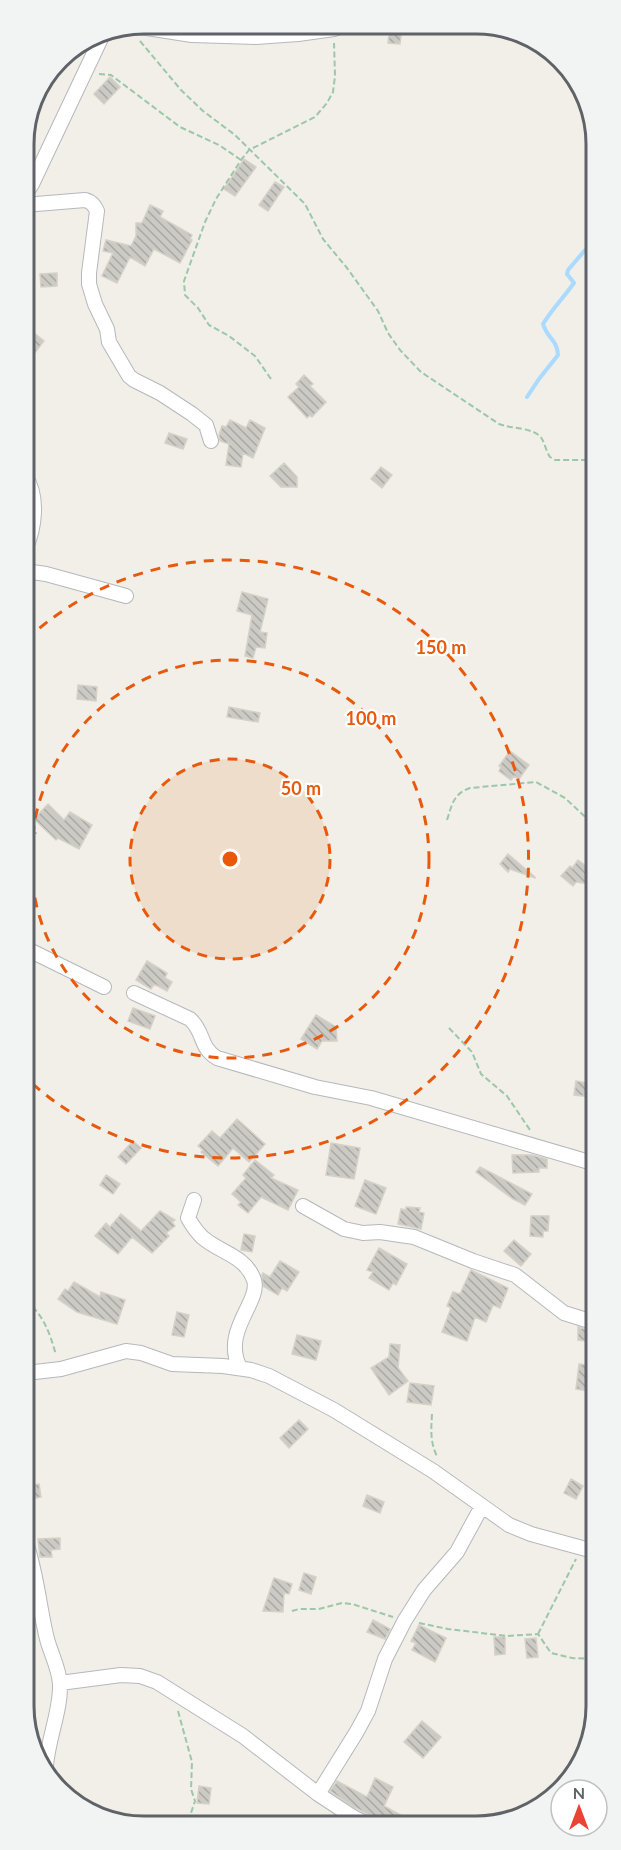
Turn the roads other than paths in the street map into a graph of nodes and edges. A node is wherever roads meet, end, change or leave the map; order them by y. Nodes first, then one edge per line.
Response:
1 (178, 34) edge
2 (281, 34) edge
3 (97, 46) edge
4 (35, 178) edge
5 (35, 204) edge
6 (211, 441) dead end
7 (35, 573) edge
8 (126, 596) dead end
9 (34, 953) edge
10 (104, 987) dead end
11 (134, 993) dead end
12 (586, 1161) edge
13 (194, 1200) dead end
14 (303, 1206) dead end
15 (586, 1320) edge
16 (240, 1368) junction
17 (34, 1372) edge
18 (482, 1506) junction
19 (586, 1550) edge
20 (34, 1566) edge
21 (60, 1683) junction
22 (47, 1757) edge
23 (318, 1794) junction
24 (352, 1816) edge

1 - 2 street
3 - 4 street
5 - 6 street
7 - 8 street
9 - 10 street
11 - 12 street
13 - 16 street
14 - 15 street
16 - 17 street
16 - 18 street
18 - 19 street
18 - 23 street
20 - 21 street
21 - 22 street
21 - 23 street
23 - 24 street

